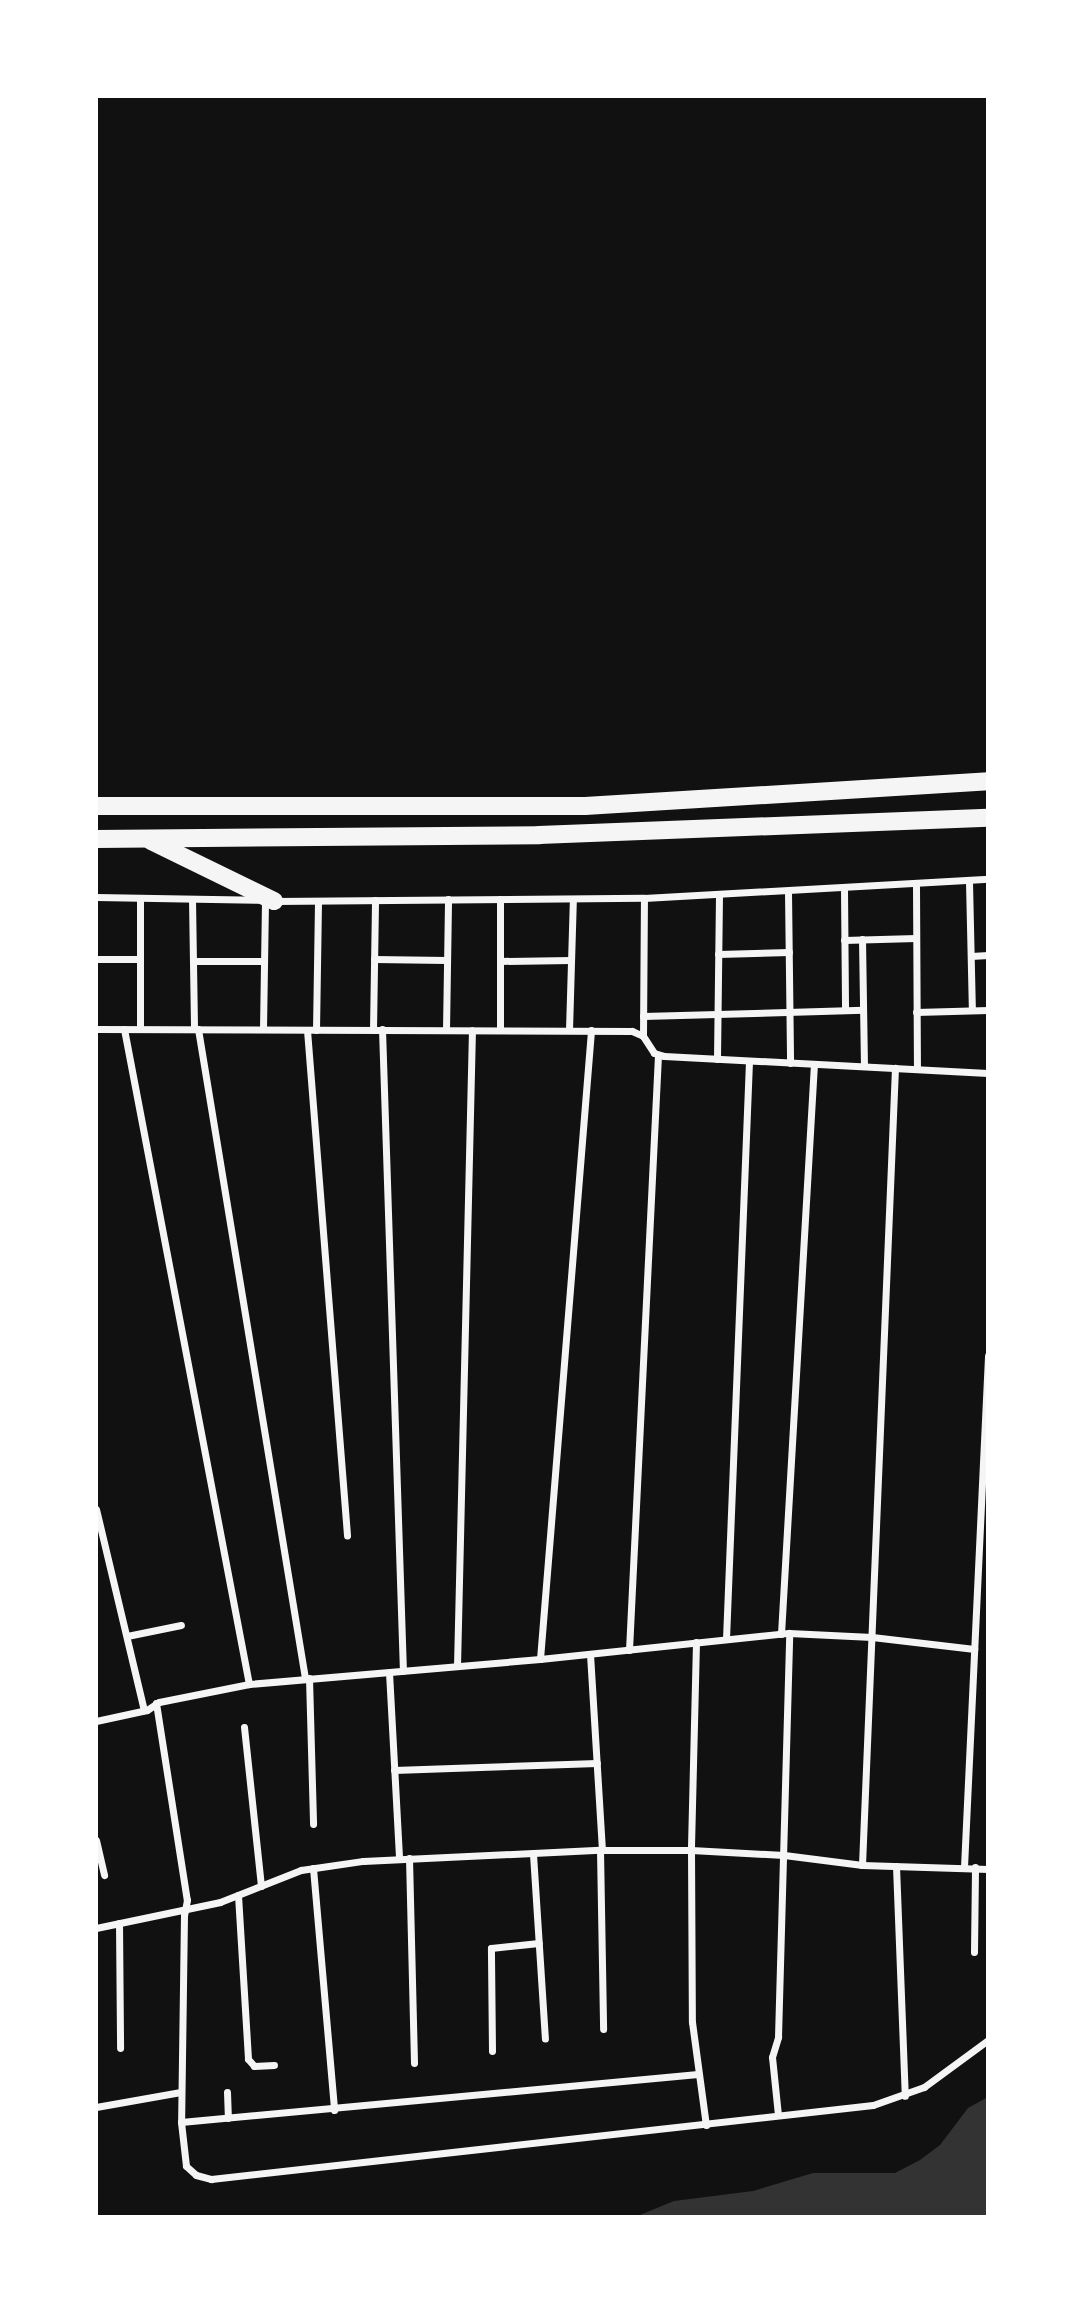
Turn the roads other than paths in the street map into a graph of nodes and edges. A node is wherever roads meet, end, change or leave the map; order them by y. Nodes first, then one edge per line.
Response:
1 (988, 781) edge
2 (96, 806) edge
3 (988, 818) edge
4 (96, 839) edge
5 (148, 839) junction
6 (988, 879) edge
7 (969, 882) junction
8 (916, 885) junction
9 (844, 888) junction
10 (788, 892) junction
11 (719, 895) junction
12 (96, 897) edge
13 (140, 898) junction
14 (573, 898) junction
15 (644, 898) junction
16 (192, 899) junction
17 (500, 899) junction
18 (375, 900) junction
19 (448, 900) junction
20 (270, 901) junction
21 (318, 901) junction
22 (916, 938) junction
23 (862, 939) junction
24 (845, 940) junction
25 (789, 952) junction
26 (718, 954) junction
27 (988, 955) edge
28 (971, 956) junction
29 (96, 959) edge
30 (140, 959) junction
31 (374, 959) junction
32 (446, 960) junction
33 (571, 960) junction
34 (193, 961) junction
35 (264, 961) junction
36 (500, 961) junction
37 (845, 1010) junction
38 (863, 1010) junction
39 (972, 1010) junction
40 (988, 1010) edge
41 (790, 1012) junction
42 (916, 1012) junction
43 (718, 1014) junction
44 (643, 1016) junction
45 (96, 1029) edge
46 (124, 1029) junction
47 (140, 1029) junction
48 (196, 1029) junction
49 (263, 1029) junction
50 (307, 1030) junction
51 (316, 1030) junction
52 (373, 1030) junction
53 (382, 1030) junction
54 (446, 1030) junction
55 (472, 1030) junction
56 (500, 1030) junction
57 (569, 1030) junction
58 (591, 1030) junction
59 (643, 1036) junction
60 (658, 1055) junction
61 (717, 1059) junction
62 (749, 1061) junction
63 (790, 1063) junction
64 (814, 1064) junction
65 (864, 1066) junction
66 (895, 1068) junction
67 (917, 1069) junction
68 (988, 1073) edge
69 (988, 1356) edge
70 (96, 1509) edge
71 (347, 1535) dead end
72 (181, 1625) dead end
73 (785, 1634) junction
74 (127, 1636) junction
75 (872, 1637) junction
76 (726, 1639) junction
77 (696, 1642) junction
78 (974, 1649) junction
79 (629, 1650) junction
80 (590, 1654) junction
81 (540, 1659) junction
82 (457, 1666) junction
83 (403, 1671) junction
84 (389, 1672) junction
85 (307, 1678) junction
86 (249, 1684) junction
87 (156, 1703) junction
88 (144, 1710) junction
89 (96, 1721) edge
90 (243, 1727) dead end
91 (597, 1763) junction
92 (394, 1770) junction
93 (313, 1824) dead end
94 (96, 1840) edge
95 (601, 1850) junction
96 (691, 1850) junction
97 (533, 1854) junction
98 (784, 1855) junction
99 (409, 1858) junction
100 (399, 1859) junction
101 (862, 1865) junction
102 (896, 1866) junction
103 (964, 1867) junction
104 (975, 1867) junction
105 (313, 1868) junction
106 (988, 1869) edge
107 (104, 1875) dead end
108 (261, 1886) junction
109 (239, 1895) junction
110 (186, 1910) junction
111 (119, 1923) junction
112 (96, 1928) edge
113 (539, 1943) junction
114 (974, 1952) dead end
115 (603, 2029) dead end
116 (545, 2039) dead end
117 (988, 2040) edge
118 (120, 2048) dead end
119 (492, 2052) dead end
120 (414, 2063) dead end
121 (274, 2065) dead end
122 (698, 2074) junction
123 (227, 2091) dead end
124 (181, 2092) junction
125 (905, 2096) junction
126 (96, 2107) edge
127 (334, 2110) junction
128 (778, 2115) junction
129 (228, 2118) junction
130 (181, 2122) junction
131 (706, 2125) junction

1 - 2 main road
3 - 5 main road
4 - 5 main road
5 - 20 main road
6 - 7 street
7 - 8 street
7 - 28 street
8 - 9 street
8 - 22 street
9 - 10 street
9 - 24 street
10 - 11 street
10 - 25 street
11 - 15 street
11 - 26 street
12 - 13 street
13 - 16 street
13 - 30 street
14 - 15 street
14 - 17 street
14 - 33 street
15 - 44 street
16 - 20 street
16 - 34 street
17 - 19 street
17 - 36 street
18 - 19 street
18 - 21 street
18 - 31 street
19 - 32 street
20 - 21 street
20 - 35 street
21 - 51 street
22 - 23 street
22 - 42 street
23 - 24 street
23 - 38 street
24 - 37 street
25 - 26 street
25 - 41 street
26 - 43 street
27 - 28 street
28 - 39 street
29 - 30 street
30 - 47 street
31 - 32 street
31 - 52 street
32 - 54 street
33 - 36 street
33 - 57 street
34 - 35 street
34 - 48 street
35 - 49 street
36 - 56 street
37 - 38 street
37 - 41 street
38 - 65 street
39 - 40 street
39 - 42 street
41 - 43 street
41 - 63 street
42 - 67 street
43 - 44 street
43 - 61 street
44 - 59 street
45 - 46 street
46 - 47 street
46 - 86 street
47 - 48 street
48 - 49 street
48 - 85 street
49 - 50 street
50 - 51 street
50 - 71 street
51 - 52 street
52 - 53 street
53 - 54 street
53 - 83 street
54 - 55 street
55 - 56 street
55 - 82 street
56 - 57 street
57 - 58 street
58 - 59 street
58 - 81 street
59 - 60 street
60 - 61 street
60 - 79 street
61 - 62 street
62 - 63 street
62 - 76 street
63 - 64 street
64 - 65 street
64 - 73 street
65 - 66 street
66 - 67 street
66 - 75 street
67 - 68 street
69 - 78 street
70 - 74 street
72 - 74 street
73 - 75 street
73 - 76 street
73 - 98 street
74 - 88 street
75 - 78 street
75 - 101 street
76 - 77 street
77 - 79 street
77 - 96 street
78 - 103 street
79 - 80 street
80 - 81 street
80 - 91 street
81 - 82 street
82 - 83 street
83 - 84 street
84 - 85 street
84 - 92 street
85 - 86 street
85 - 93 street
86 - 87 street
87 - 88 street
87 - 110 street
88 - 89 street
90 - 108 street
91 - 92 street
91 - 95 street
92 - 100 street
94 - 107 street
95 - 96 street
95 - 97 street
95 - 115 street
96 - 98 street
96 - 122 street
97 - 99 street
97 - 113 street
98 - 101 street
98 - 128 street
99 - 100 street
99 - 120 street
100 - 105 street
101 - 102 street
102 - 103 street
102 - 125 street
103 - 104 street
104 - 106 street
104 - 114 street
105 - 108 street
105 - 127 street
108 - 109 street
109 - 110 street
109 - 121 street
110 - 111 street
110 - 124 street
111 - 112 street
111 - 118 street
113 - 116 street
113 - 119 street
117 - 125 street
122 - 127 street
122 - 131 street
123 - 129 street
124 - 126 street
124 - 130 street
125 - 128 street
127 - 129 street
128 - 131 street
129 - 130 street
130 - 131 street

